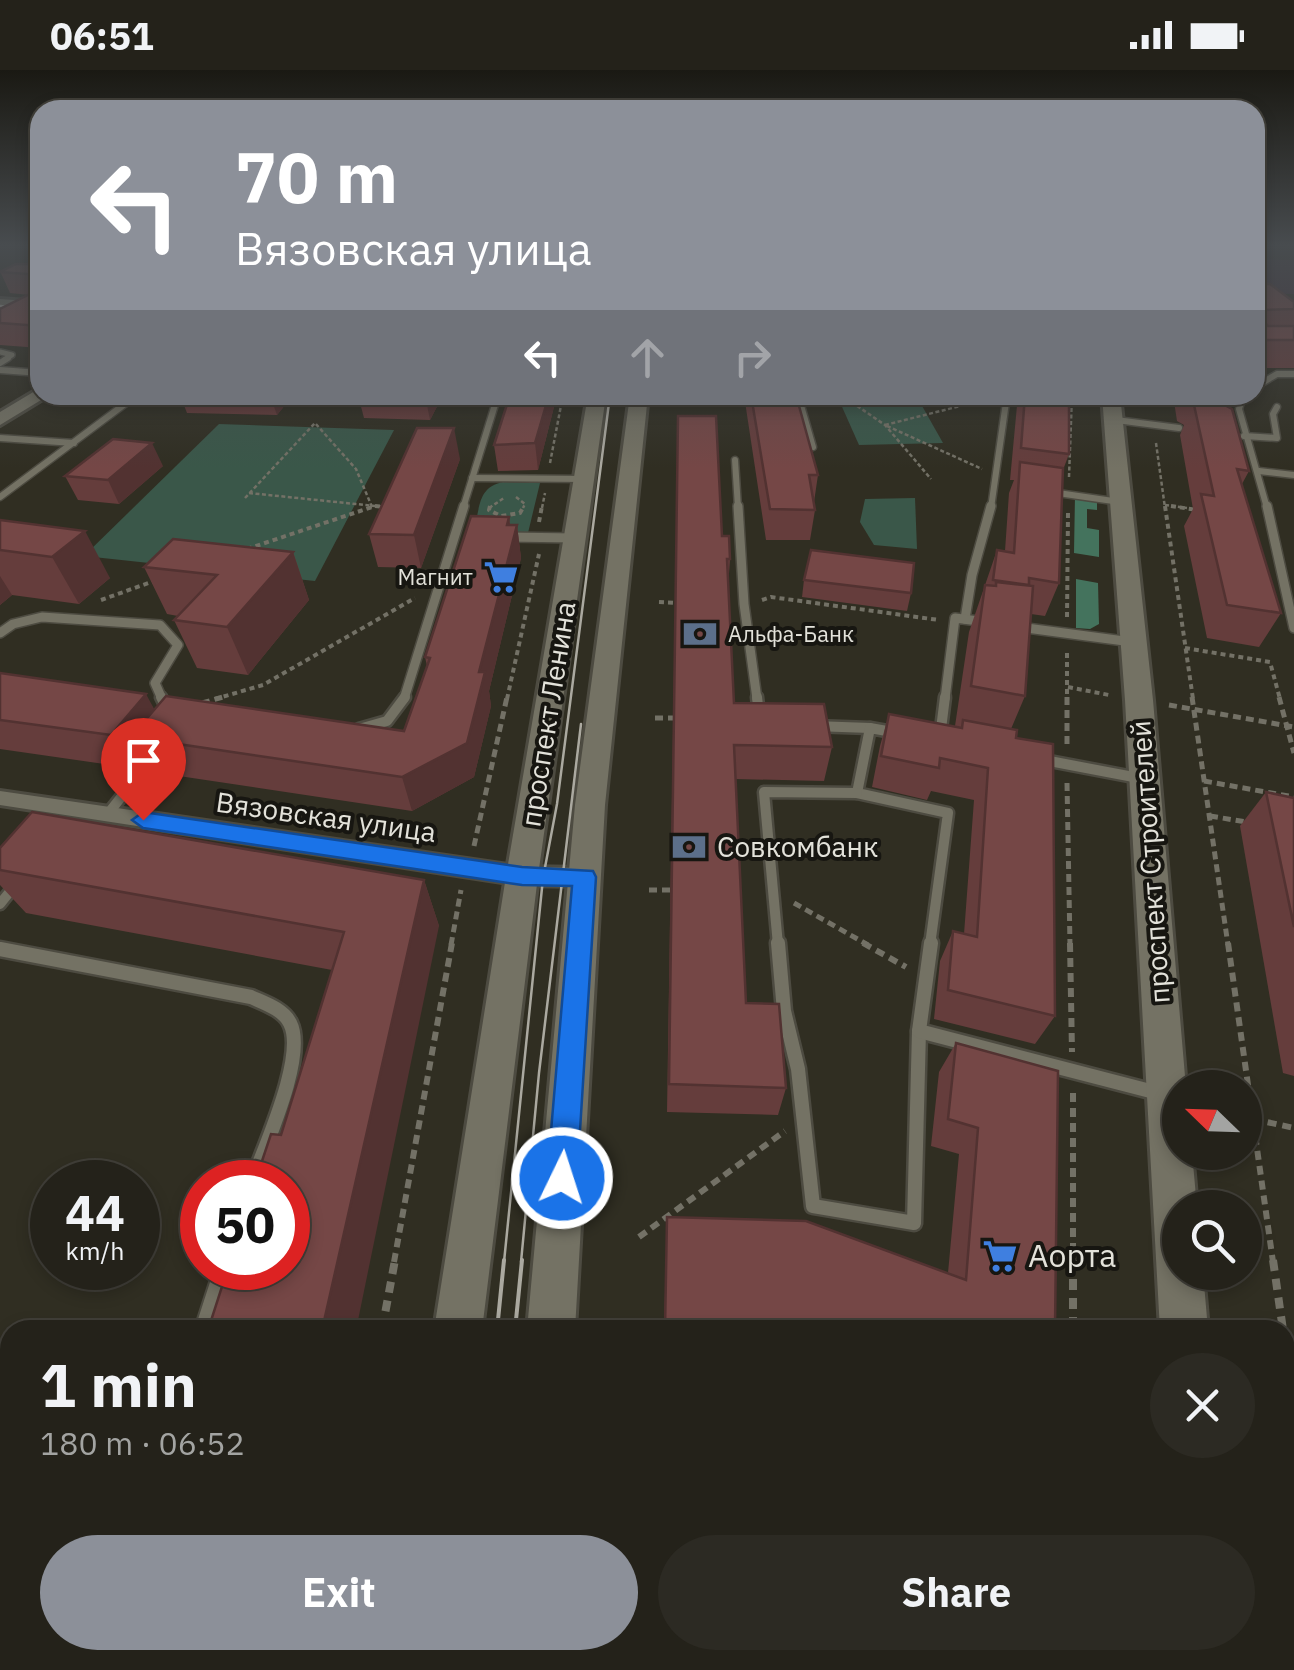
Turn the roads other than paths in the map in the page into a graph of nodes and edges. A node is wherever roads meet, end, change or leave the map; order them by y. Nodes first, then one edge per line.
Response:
1 (0, 352) edge
2 (0, 367) edge
3 (30, 372) edge
4 (1294, 374) edge
5 (1265, 381) edge
6 (30, 400) edge
7 (124, 405) edge
8 (495, 405) edge
9 (595, 405) edge
10 (638, 405) edge
11 (801, 405) edge
12 (1006, 405) edge
13 (1113, 405) edge
14 (1239, 405) edge
15 (1277, 407) dead end
16 (0, 420) edge
17 (1116, 420) junction
18 (1179, 428) dead end
19 (1231, 434) edge
20 (1246, 436) junction
21 (0, 438) edge
22 (74, 443) junction
23 (813, 446) edge
24 (734, 460) dead end
25 (1258, 471) junction
26 (1294, 476) edge
27 (472, 478) junction
28 (583, 479) junction
29 (993, 479) junction
30 (1011, 486) dead end
31 (1049, 492) edge
32 (0, 497) edge
33 (1120, 502) junction
34 (452, 536) junction
35 (467, 536) edge
36 (486, 537) edge
37 (574, 538) junction
38 (959, 620) junction
39 (1294, 628) edge
40 (0, 633) edge
41 (1132, 642) junction
42 (145, 698) edge
43 (163, 701) junction
44 (192, 706) edge
45 (760, 724) edge
46 (797, 726) edge
47 (338, 727) edge
48 (870, 728) junction
49 (905, 735) edge
50 (922, 738) edge
51 (940, 741) junction
52 (958, 744) edge
53 (160, 748) edge
54 (1030, 757) edge
55 (1144, 779) junction
56 (856, 793) junction
57 (0, 798) edge
58 (107, 815) junction
59 (522, 876) junction
60 (584, 877) junction
61 (21, 878) edge
62 (0, 904) edge
63 (0, 949) edge
64 (919, 1032) junction
65 (1165, 1070) edge
66 (1162, 1095) edge
67 (259, 1160) edge
68 (1172, 1170) edge
69 (217, 1290) edge
70 (207, 1320) edge
71 (459, 1320) edge
72 (552, 1320) edge
73 (1183, 1320) edge

1 - 2 lane
2 - 3 lane
4 - 5 lane
6 - 16 main road
7 - 22 lane
8 - 27 lane
9 - 28 main road, проспект Ленина
10 - 60 main road, проспект Ленина
11 - 23 lane
12 - 29 lane
13 - 17 main road, проспект Строителей
14 - 20 lane
15 - 20 lane
17 - 18 lane
17 - 33 main road, проспект Строителей
19 - 20 lane
20 - 25 lane
21 - 22 lane
22 - 32 lane
24 - 45 lane
25 - 26 lane
25 - 39 lane
27 - 28 lane
27 - 34 lane
28 - 37 main road, проспект Ленина
29 - 30 lane
29 - 38 lane
31 - 33 lane
33 - 41 main road, проспект Строителей
34 - 35 lane
34 - 47 lane
36 - 37 lane
37 - 59 main road, проспект Ленина
38 - 41 lane
38 - 51 lane
40 - 43 lane
41 - 55 main road, проспект Строителей
42 - 43 lane
43 - 44 lane
46 - 48 lane
48 - 49 lane
48 - 56 lane
50 - 51 lane
51 - 52 lane
53 - 58 lane
54 - 55 lane
55 - 65 main road, проспект Строителей
56 - 64 lane
56 - 64 lane
57 - 58 street, Вязовская улица
58 - 59 street, Вязовская улица
59 - 60 street, Вязовская улица
59 - 71 main road, проспект Ленина
60 - 72 main road, проспект Ленина
61 - 62 lane
63 - 67 lane
64 - 66 lane
68 - 73 main road, проспект Строителей
69 - 70 lane

